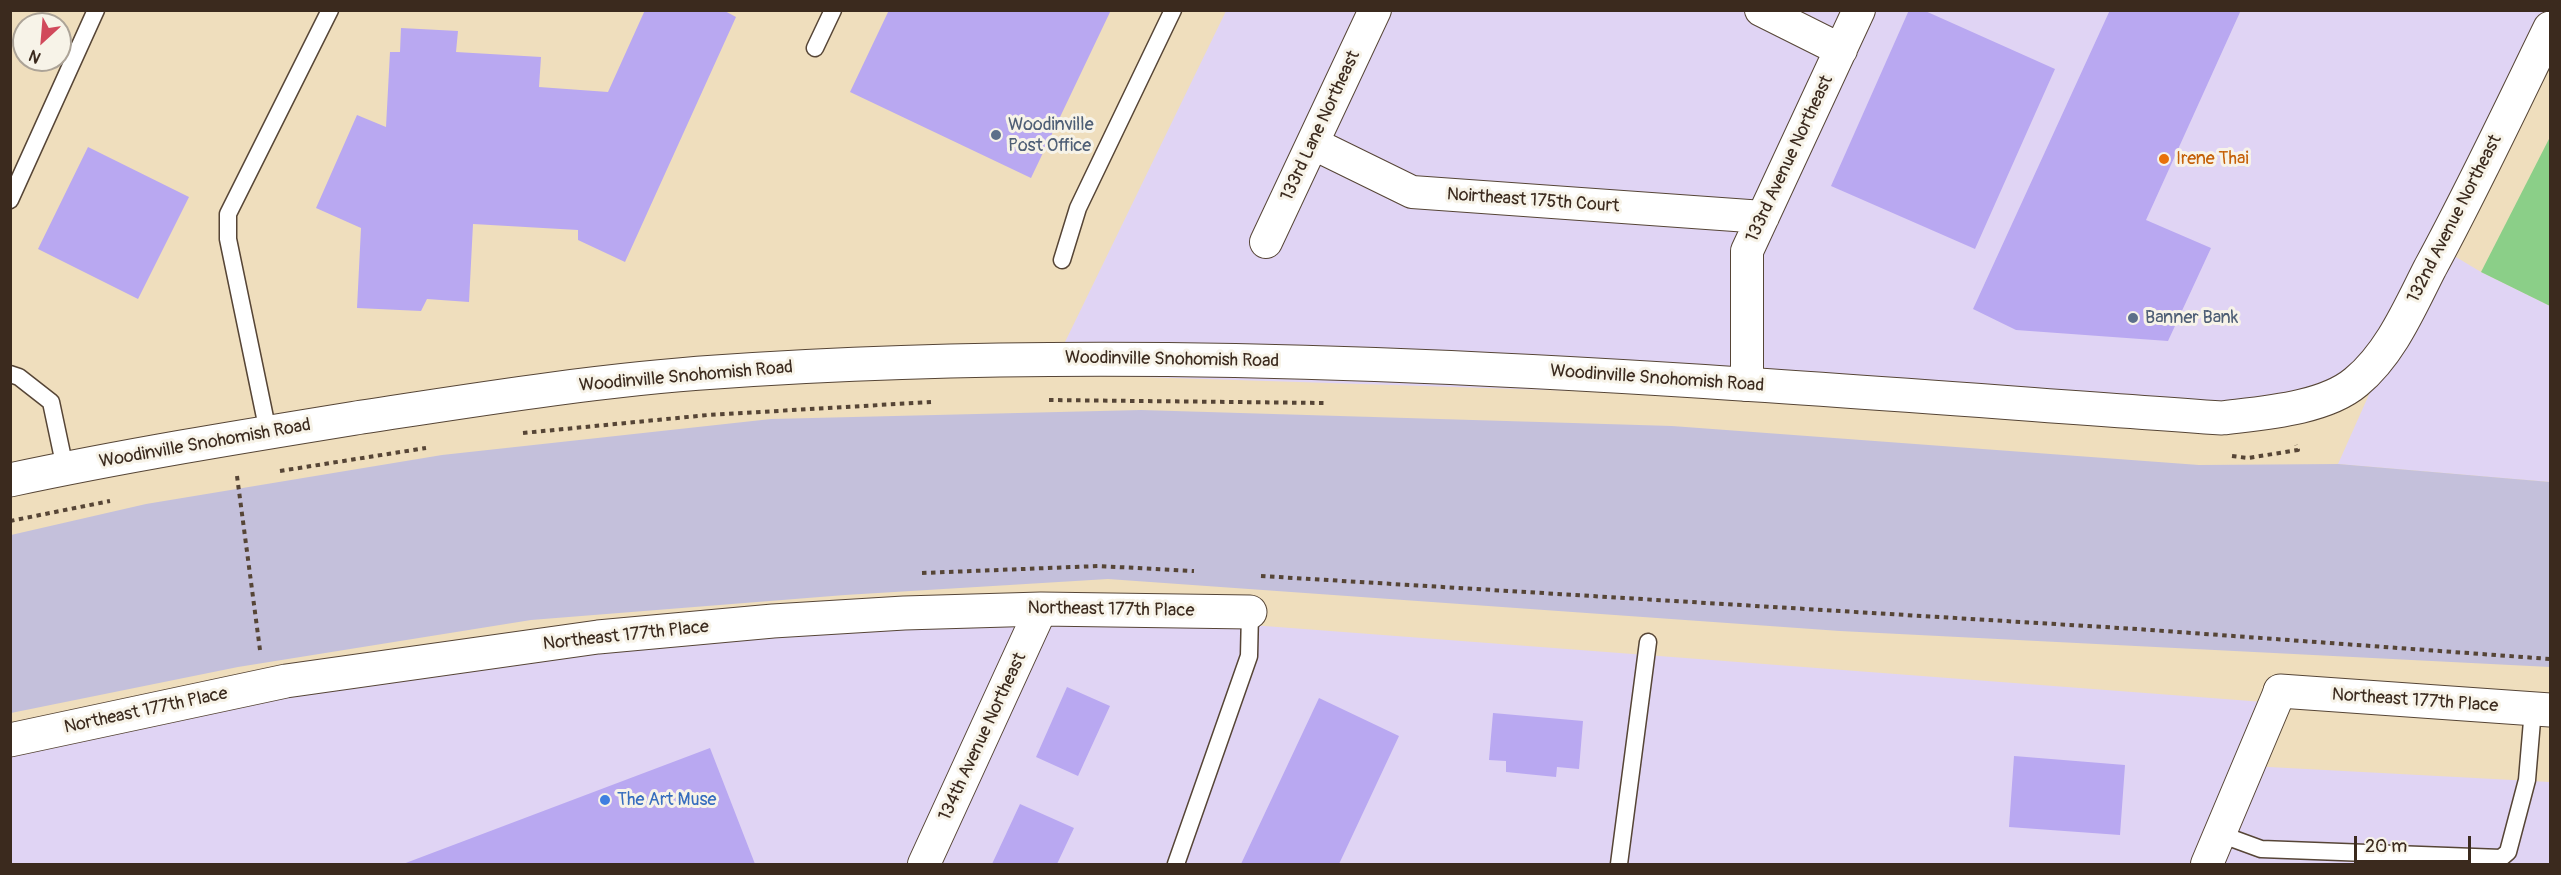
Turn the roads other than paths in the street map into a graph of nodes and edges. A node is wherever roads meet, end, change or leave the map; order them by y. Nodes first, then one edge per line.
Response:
1 (96, 10) edge
2 (330, 10) edge
3 (833, 10) edge
4 (1173, 10) edge
5 (1375, 10) edge
6 (1761, 10) edge
7 (1859, 10) edge
8 (2550, 28) edge
9 (815, 48) dead end
10 (1841, 50) junction
11 (1314, 144) junction
12 (10, 200) edge
13 (1763, 217) junction
14 (1266, 242) dead end
15 (1062, 260) dead end
16 (10, 374) edge
17 (1747, 385) junction
18 (2337, 394) joint
19 (268, 432) junction
20 (65, 468) junction
21 (10, 480) edge
22 (1041, 609) junction
23 (1250, 612) joint
24 (1648, 642) dead end
25 (2280, 691) joint
26 (2542, 710) edge
27 (10, 740) edge
28 (2220, 834) junction
29 (924, 864) edge
30 (1176, 864) edge
31 (1619, 864) edge
32 (2207, 864) edge

1 - 12 lane
2 - 19 lane
3 - 9 lane
4 - 15 lane
5 - 11 street, 133rd Lane Northeast
6 - 10 street
7 - 10 street, 133rd Avenue Northeast
8 - 18 main road, 132nd Avenue Northeast
10 - 13 street, 133rd Avenue Northeast
11 - 13 street, Noirtheast 175th Court
11 - 14 street, 133rd Lane Northeast
13 - 17 street, 133rd Avenue Northeast
16 - 20 lane
17 - 18 main road, Woodinville Snohomish Road
17 - 19 main road, Woodinville Snohomish Road
19 - 20 main road, Woodinville Snohomish Road
20 - 21 main road, Woodinville Snohomish Road
22 - 23 main road, Northeast 177th Place
22 - 27 main road, Northeast 177th Place
22 - 29 street, 134th Avenue Northeast
23 - 30 lane
24 - 31 lane
25 - 26 main road, Northeast 177th Place
25 - 28 street
26 - 28 lane
28 - 32 street

